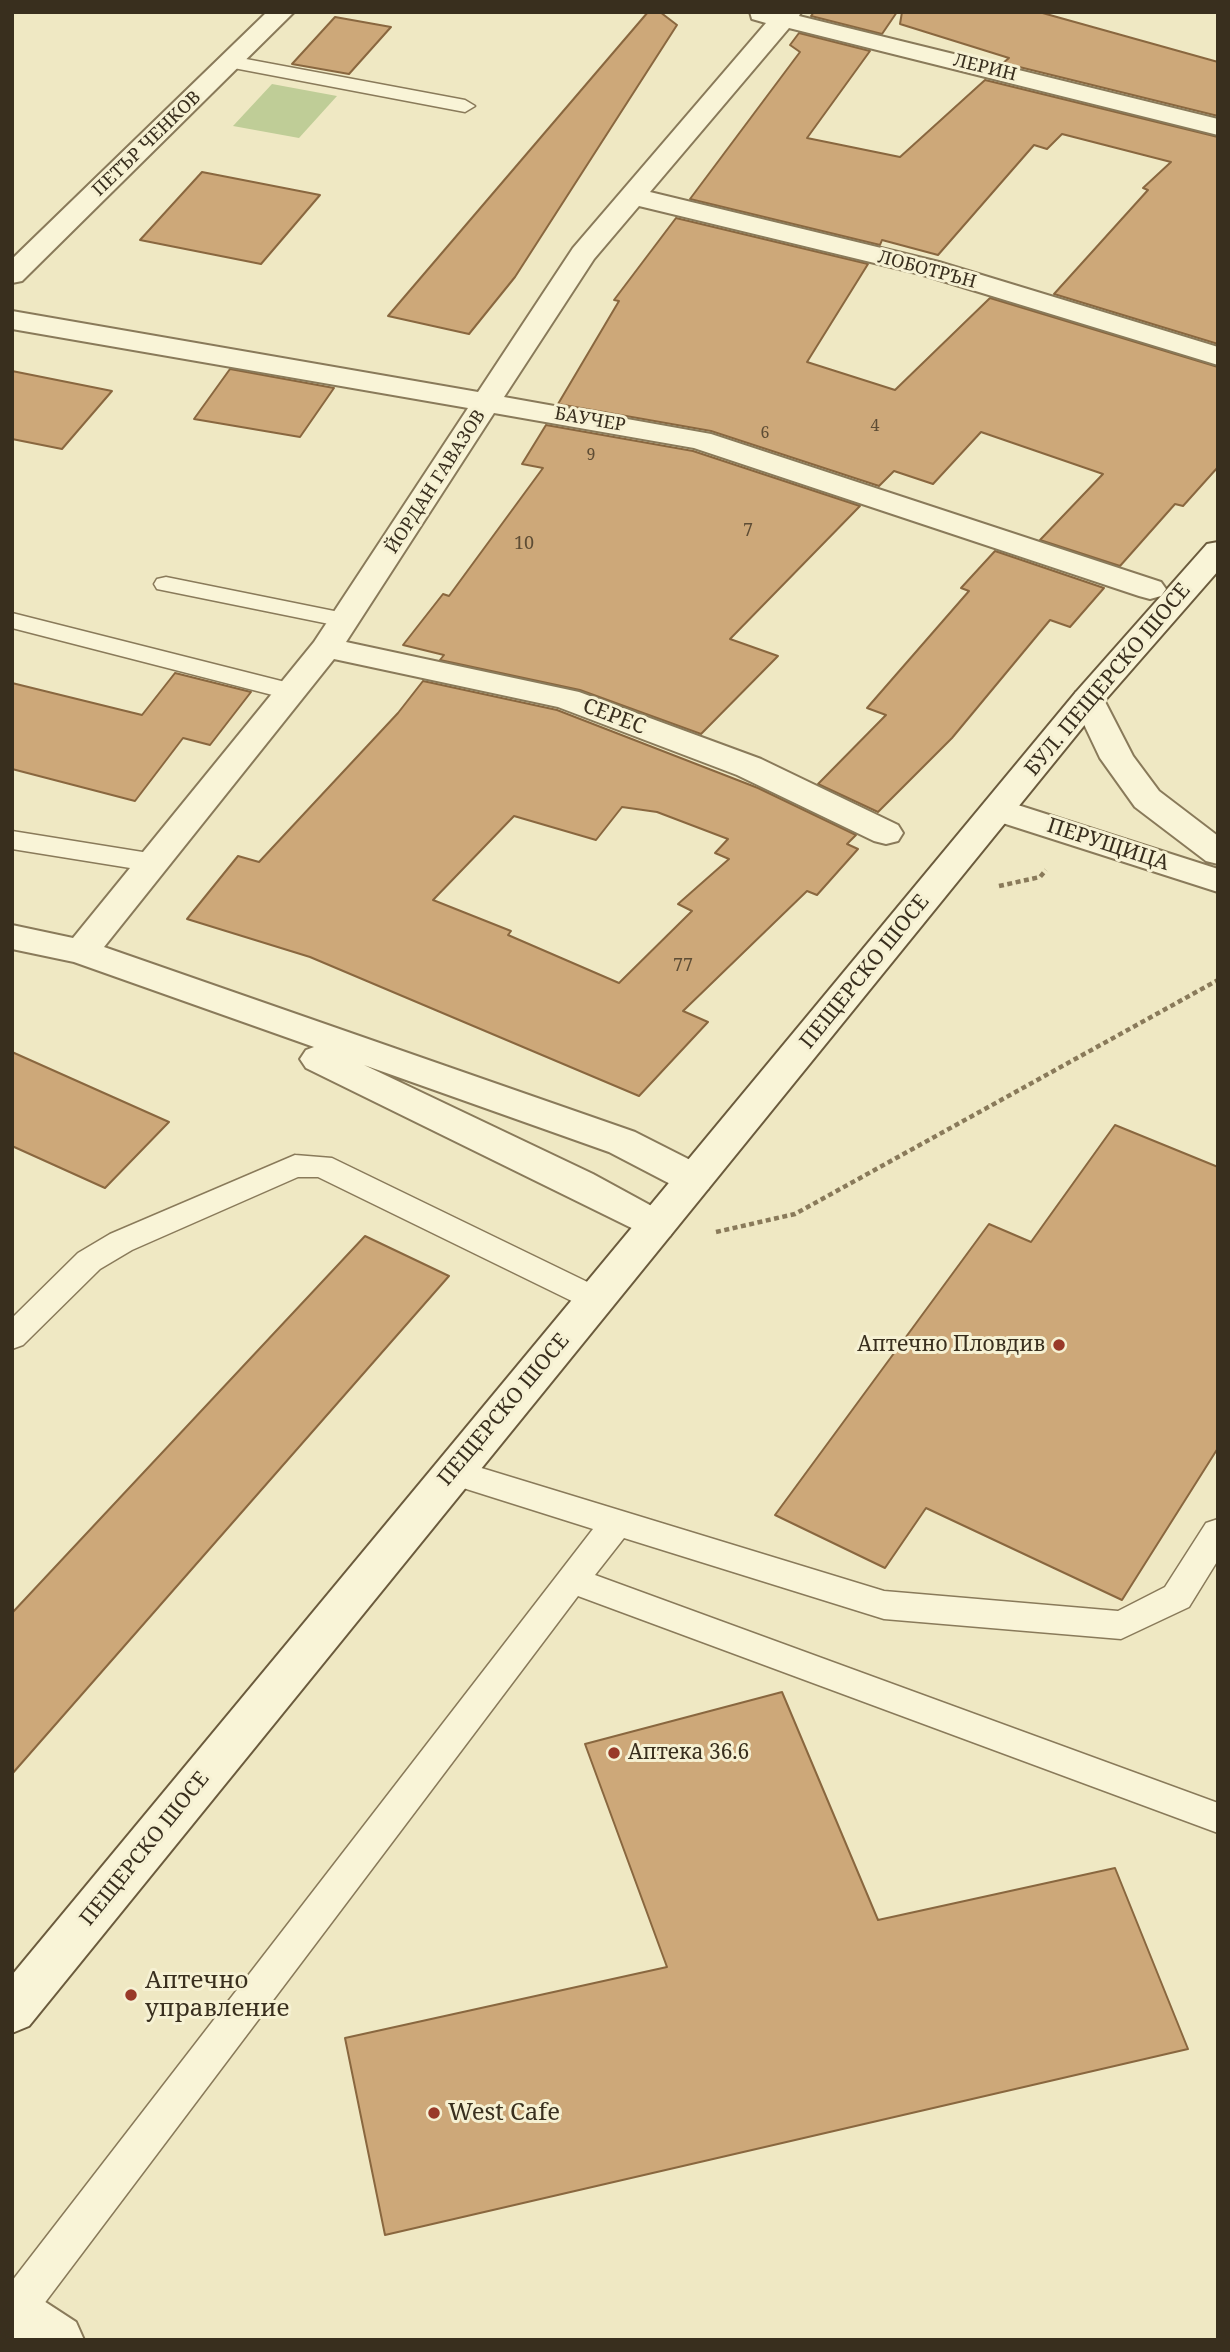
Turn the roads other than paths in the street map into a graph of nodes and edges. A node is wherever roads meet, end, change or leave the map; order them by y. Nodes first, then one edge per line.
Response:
1 (282, 12) edge
2 (752, 12) edge
3 (786, 14) edge
4 (230, 62) junction
5 (465, 106) dead end
6 (1218, 127) edge
7 (632, 196) junction
8 (12, 275) edge
9 (12, 320) edge
10 (1218, 356) edge
11 (488, 402) junction
12 (1218, 551) edge
13 (166, 584) dead end
14 (1150, 589) dead end
15 (12, 620) edge
16 (344, 620) junction
17 (326, 648) junction
18 (292, 692) junction
19 (1088, 699) junction
20 (999, 810) junction
21 (886, 833) dead end
22 (12, 840) edge
23 (1218, 853) edge
24 (155, 863) junction
25 (1218, 881) edge
26 (12, 937) edge
27 (82, 952) junction
28 (146, 976) junction
29 (695, 1179) junction
30 (656, 1226) junction
31 (595, 1299) junction
32 (12, 1337) edge
33 (452, 1472) junction
34 (617, 1523) junction
35 (1218, 1532) edge
36 (570, 1580) junction
37 (1218, 1818) edge
38 (12, 2011) edge
39 (13, 2311) edge
40 (58, 2340) edge

1 - 4 street, ПЕТЪР ЧЕНКОВ
2 - 3 street, ЛЕРИН
3 - 6 street, ЛЕРИН
3 - 7 street, ЙОРДАН ГАВАЗОВ
4 - 5 lane
4 - 8 street, ПЕТЪР ЧЕНКОВ
7 - 10 street, ЛОБОТРЪН
7 - 11 street, ЙОРДАН ГАВАЗОВ
9 - 11 street, БАУЧЕР
11 - 14 street, БАУЧЕР
11 - 16 street, ЙОРДАН ГАВАЗОВ
12 - 19 street, БУЛ. ПЕЩЕРСКО ШОСЕ
13 - 16 lane
15 - 18 lane
16 - 17 street, ЙОРДАН ГАВАЗОВ
17 - 18 street, ЙОРДАН ГАВАЗОВ
17 - 21 street, СЕРЕС
18 - 24 street, ЙОРДАН ГАВАЗОВ
19 - 20 street, БУЛ. ПЕЩЕРСКО ШОСЕ
19 - 23 street
20 - 25 street, ПЕРУЩИЦА
20 - 29 street, ПЕЩЕРСКО ШОСЕ
22 - 24 lane
24 - 27 street, ЙОРДАН ГАВАЗОВ
26 - 27 street
27 - 28 street
28 - 29 street
28 - 30 street
29 - 30 street, ПЕЩЕРСКО ШОСЕ
30 - 31 street, ПЕЩЕРСКО ШОСЕ
31 - 32 lane
31 - 33 street, ПЕЩЕРСКО ШОСЕ
33 - 34 lane
33 - 38 street, ПЕЩЕРСКО ШОСЕ
34 - 35 lane
34 - 36 lane
36 - 37 lane
36 - 39 lane
39 - 40 street

